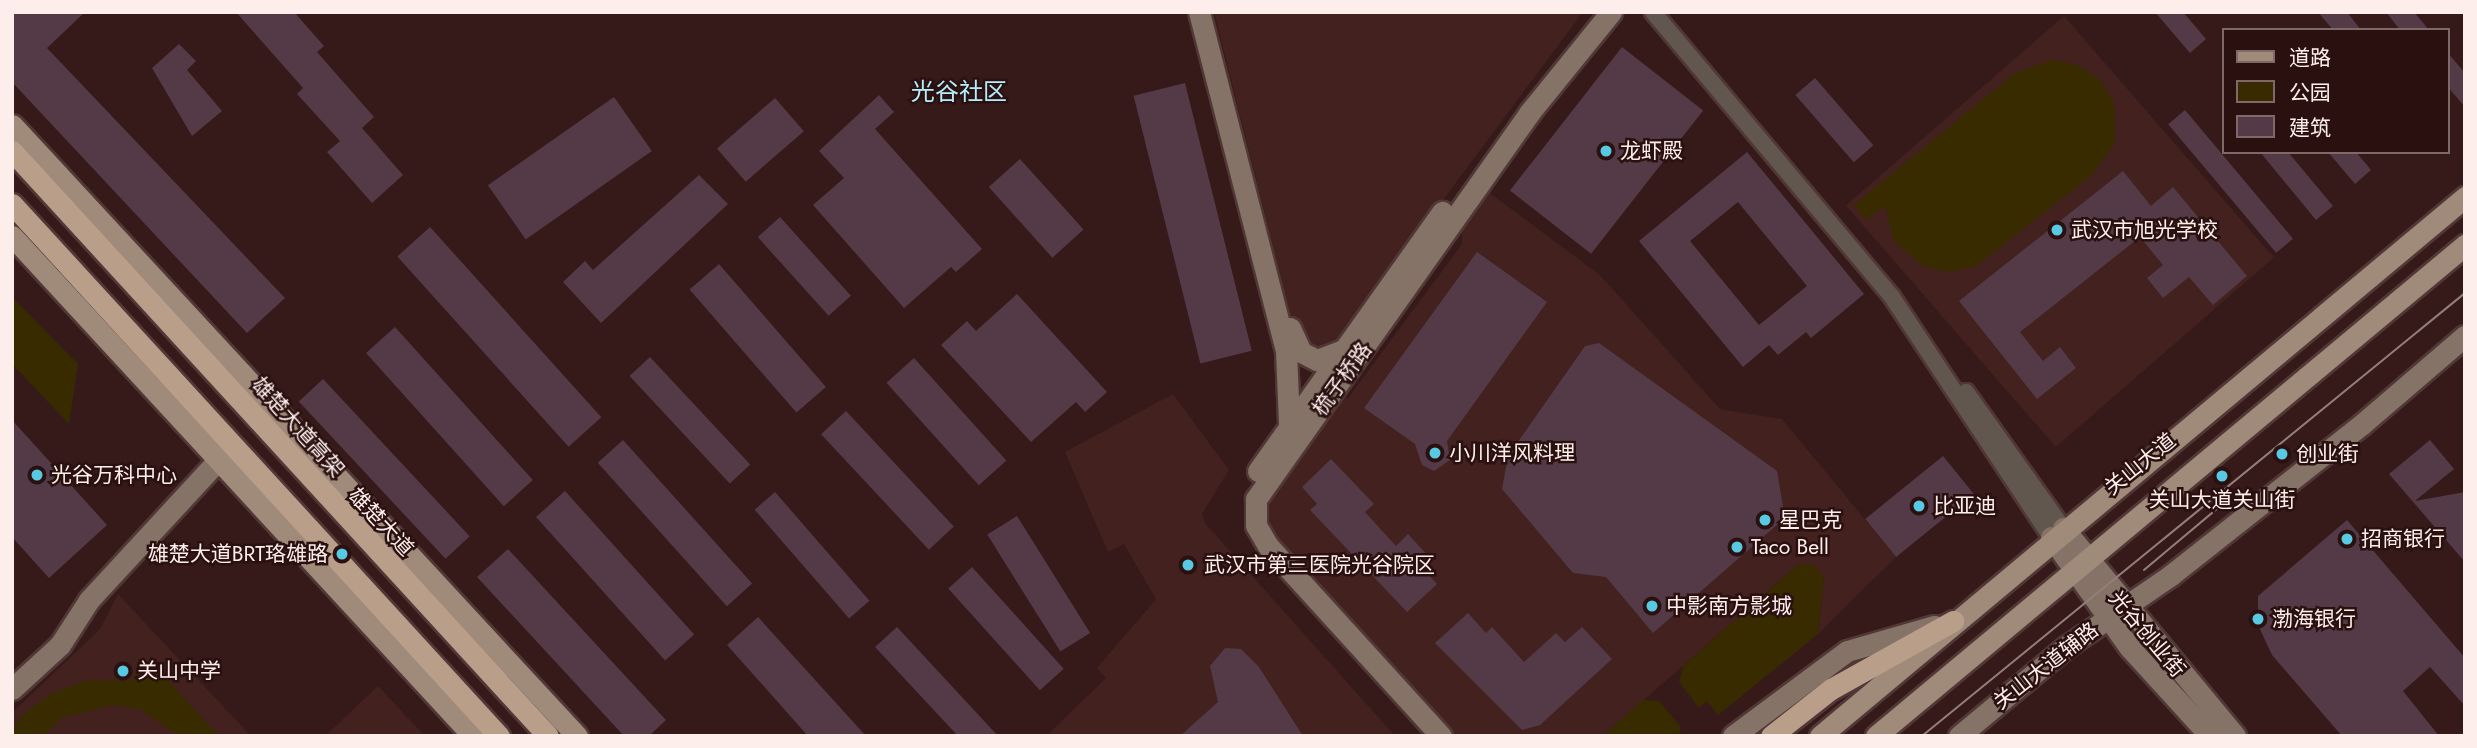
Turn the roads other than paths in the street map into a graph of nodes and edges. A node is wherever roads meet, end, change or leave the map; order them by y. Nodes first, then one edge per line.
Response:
1 (1199, 12) edge
2 (1209, 12) edge
3 (1598, 12) edge
4 (1611, 12) edge
5 (1653, 12) edge
6 (1664, 12) edge
7 (12, 125) edge
8 (13, 152) edge
9 (2465, 197) edge
10 (12, 204) edge
11 (12, 236) edge
12 (2465, 245) edge
13 (2465, 336) edge
14 (1345, 349) junction
15 (1289, 423) junction
16 (218, 460) junction
17 (2057, 533) junction
18 (2080, 563) junction
19 (2116, 612) junction
20 (1953, 621) junction
21 (12, 689) edge
22 (544, 732) edge
23 (473, 736) edge
24 (499, 736) edge
25 (577, 736) edge
26 (1426, 736) edge
27 (1441, 736) edge
28 (1733, 736) edge
29 (1771, 736) edge
30 (1820, 736) edge
31 (1876, 736) edge
32 (1959, 736) edge
33 (2210, 736) edge
34 (2235, 736) edge

1 - 15 street
2 - 14 street
3 - 14 street, 梳子桥路
4 - 27 street, 梳子桥路
5 - 17 street
6 - 17 street
7 - 25 main road, 雄楚大道
8 - 22 highway, 雄楚大道高架
9 - 17 main road, 关山大道
10 - 24 highway
11 - 16 main road
12 - 18 main road, 关山大道
13 - 19 street, 关山大道辅路
14 - 15 street, 梳子桥路
15 - 26 street, 梳子桥路
16 - 21 street
16 - 23 main road
17 - 18 street, 光谷创业街
17 - 20 main road, 关山大道
18 - 19 street, 光谷创业街
18 - 31 main road, 关山大道
19 - 32 street, 关山大道辅路
19 - 33 street, 光谷创业街
19 - 34 street, 光谷创业街
20 - 28 street
20 - 29 highway
20 - 30 main road, 关山大道

